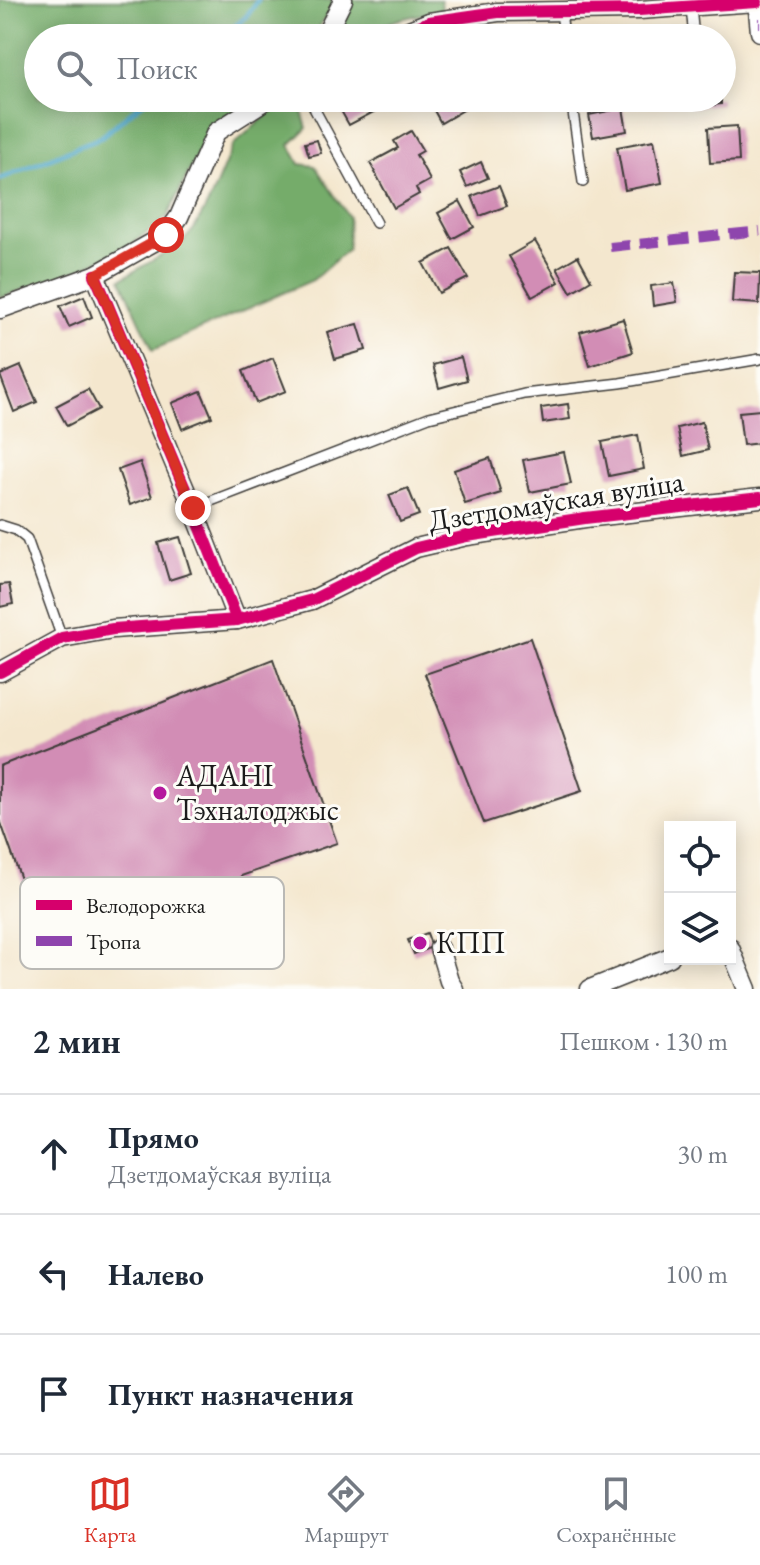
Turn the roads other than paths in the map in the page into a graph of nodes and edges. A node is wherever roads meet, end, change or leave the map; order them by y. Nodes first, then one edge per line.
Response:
1 (343, 0) edge
2 (757, 1) edge
3 (691, 7) junction
4 (561, 11) junction
5 (331, 24) edge
6 (424, 24) edge
7 (562, 24) edge
8 (693, 24) edge
9 (760, 32) edge
10 (247, 112) edge
11 (316, 112) edge
12 (573, 112) edge
13 (583, 182) dead end
14 (376, 223) dead end
15 (95, 275) junction
16 (0, 309) edge
17 (760, 359) edge
18 (760, 498) edge
19 (193, 508) junction
20 (0, 525) edge
21 (237, 620) junction
22 (62, 638) junction
23 (0, 672) edge
24 (439, 948) dead end
25 (664, 959) edge
26 (736, 962) edge
27 (454, 989) edge
28 (590, 989) edge
29 (747, 989) edge

1 - 5 street
2 - 3 street
2 - 9 street
3 - 4 street
3 - 8 lane
4 - 6 street
4 - 7 lane
10 - 15 street
11 - 14 lane
12 - 13 lane
15 - 16 street
15 - 19 street
17 - 19 lane
18 - 21 street, Дзетдомаўская вуліца
19 - 21 street
20 - 22 lane
21 - 22 street, Дзетдомаўская вуліца
22 - 23 street, Дзетдомаўская вуліца
24 - 27 street
25 - 28 street
26 - 29 street

